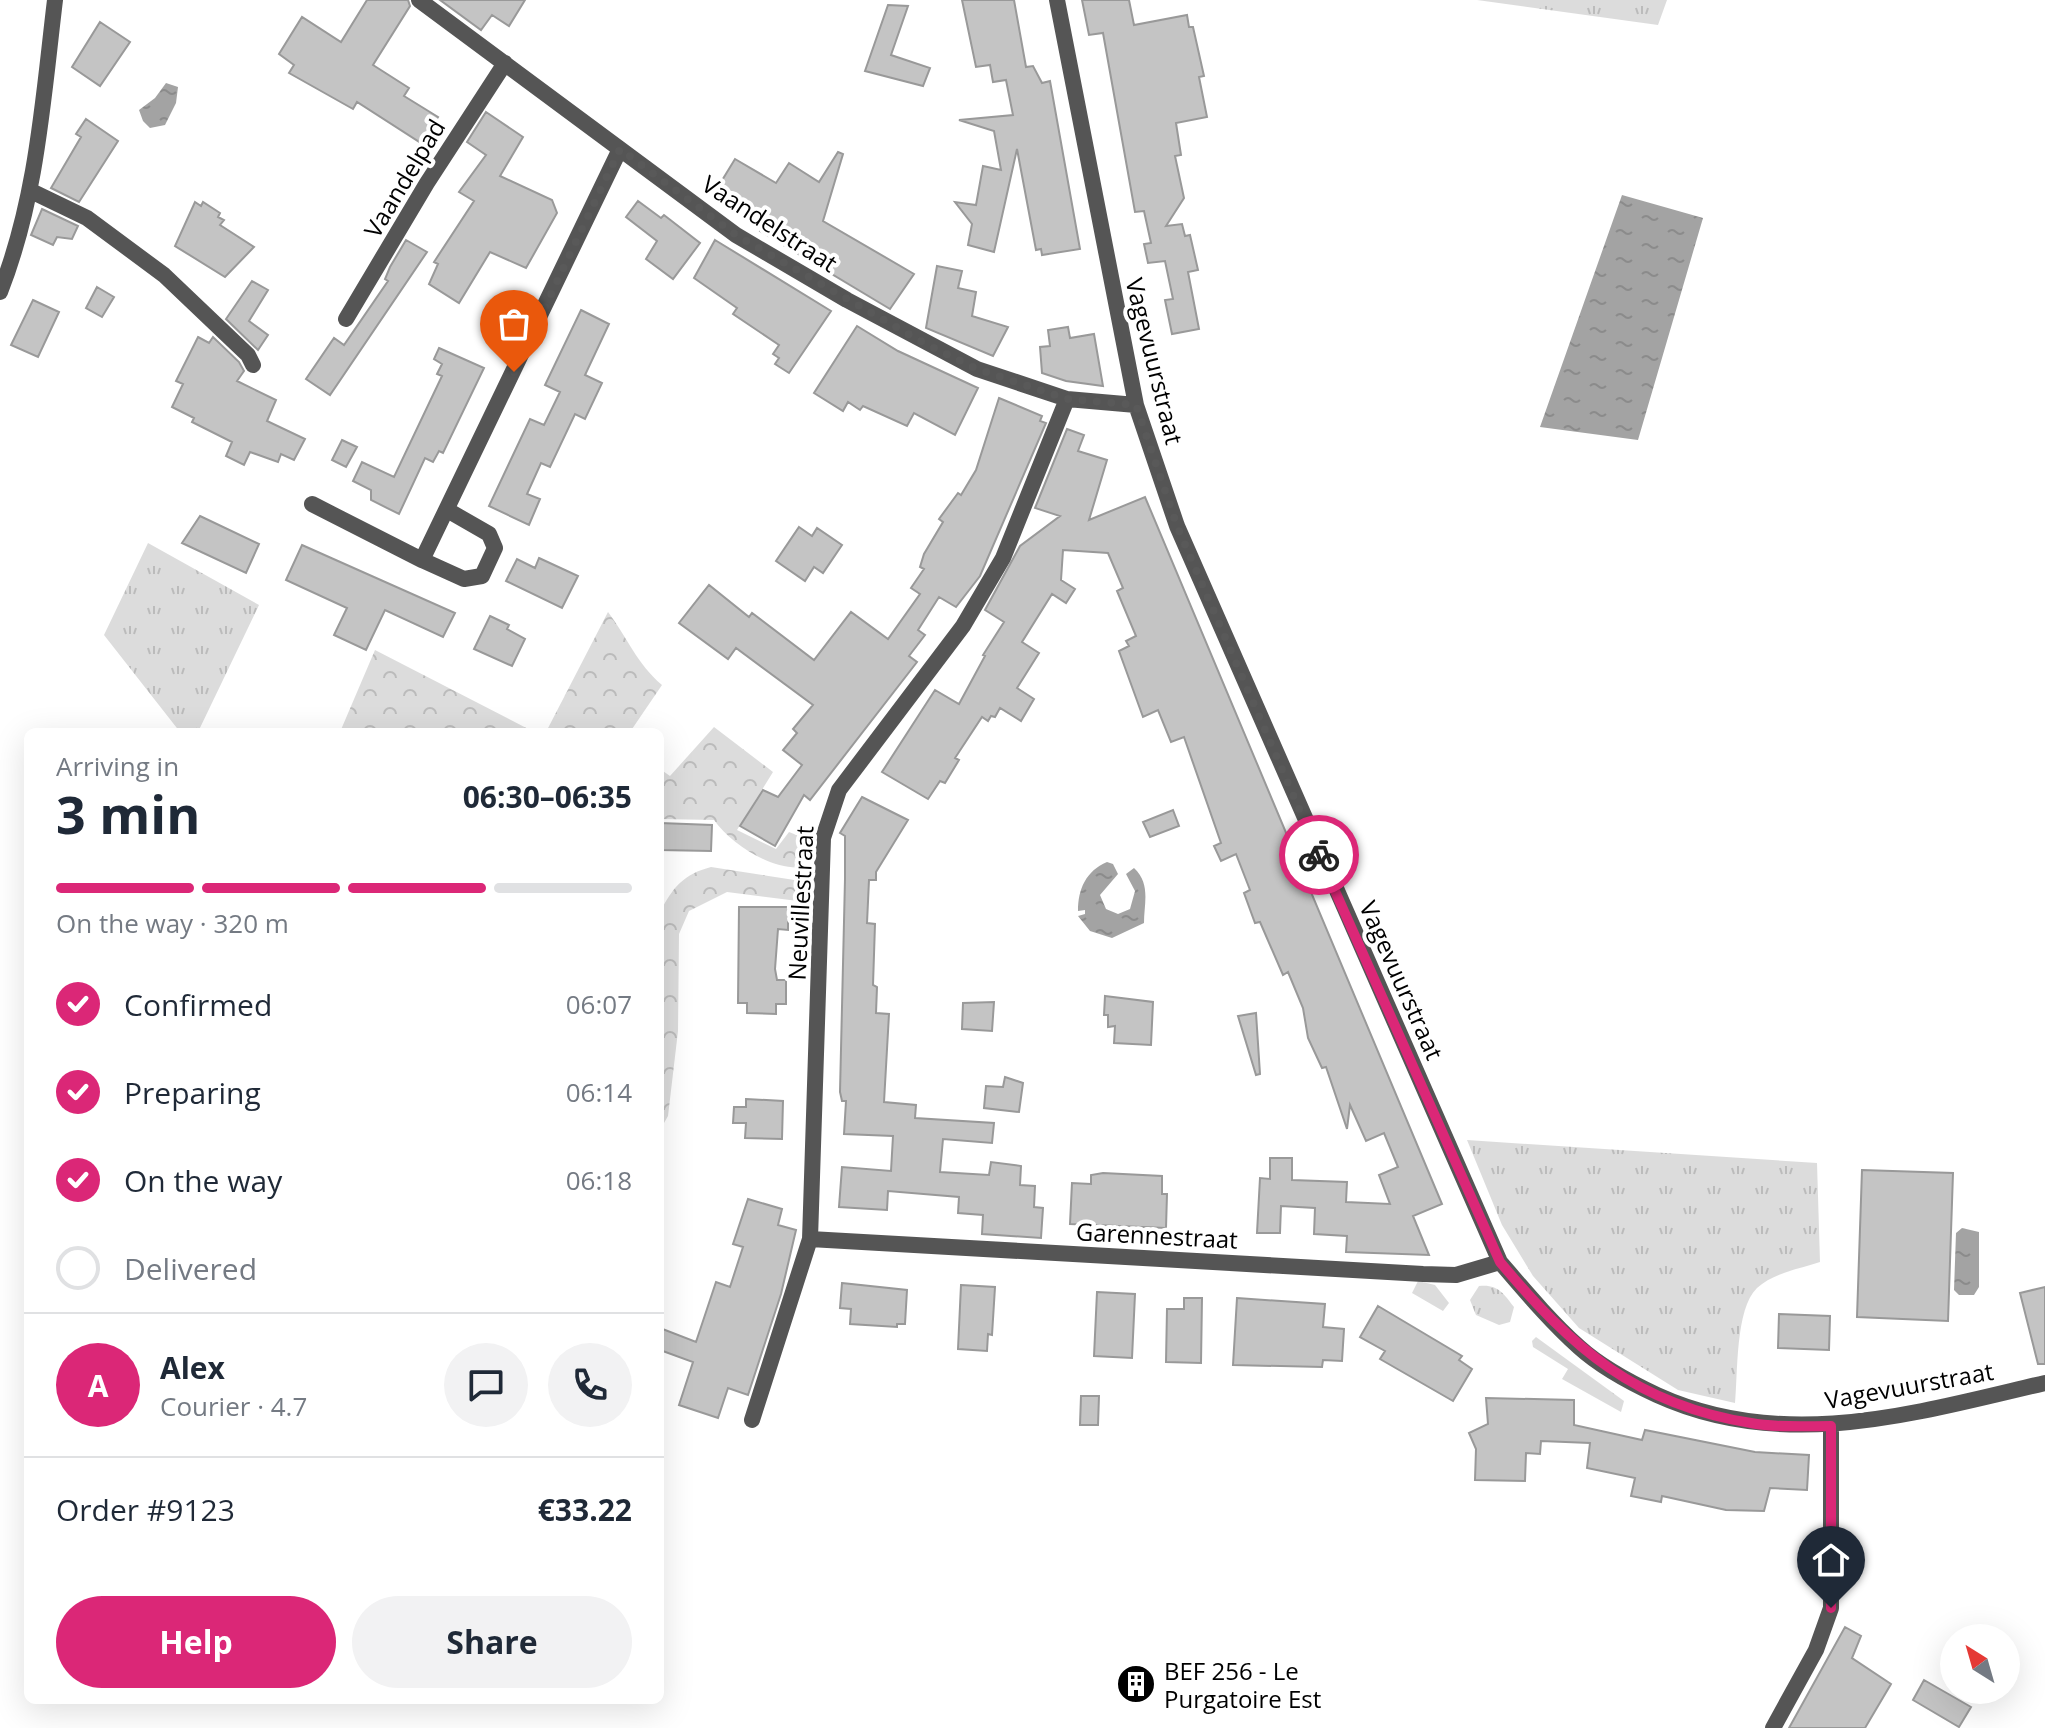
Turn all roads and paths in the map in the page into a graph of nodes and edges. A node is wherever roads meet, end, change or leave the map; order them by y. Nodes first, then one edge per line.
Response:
1 (55, 0) edge
2 (419, 0) edge
3 (1057, 0) edge
4 (505, 63) junction
5 (620, 149) junction
6 (31, 191) junction
7 (0, 292) edge
8 (346, 319) dead end
9 (253, 365) dead end
10 (1067, 399) junction
11 (1136, 405) junction
12 (312, 504) dead end
13 (449, 511) junction
14 (422, 560) junction
15 (810, 1239) junction
16 (1500, 1262) junction
17 (2045, 1383) edge
18 (752, 1420) dead end
19 (1831, 1426) junction
20 (1773, 1728) edge

1 - 6 street
2 - 4 street, Vaandelstraat
3 - 11 street, Vagevuurstraat
4 - 5 street, Vaandelstraat
4 - 8 street, Vaandelpad
5 - 10 street, Vaandelstraat
5 - 13 street
6 - 7 street
6 - 9 street
10 - 11 street, Vaandelstraat
10 - 15 street, Neuvillestraat
11 - 16 street, Vagevuurstraat
12 - 14 street
13 - 14 street
13 - 14 street
15 - 16 street, Garennestraat
15 - 18 street, Neuvillestraat
16 - 19 street, Vagevuurstraat
17 - 19 street, Vagevuurstraat
19 - 20 street

